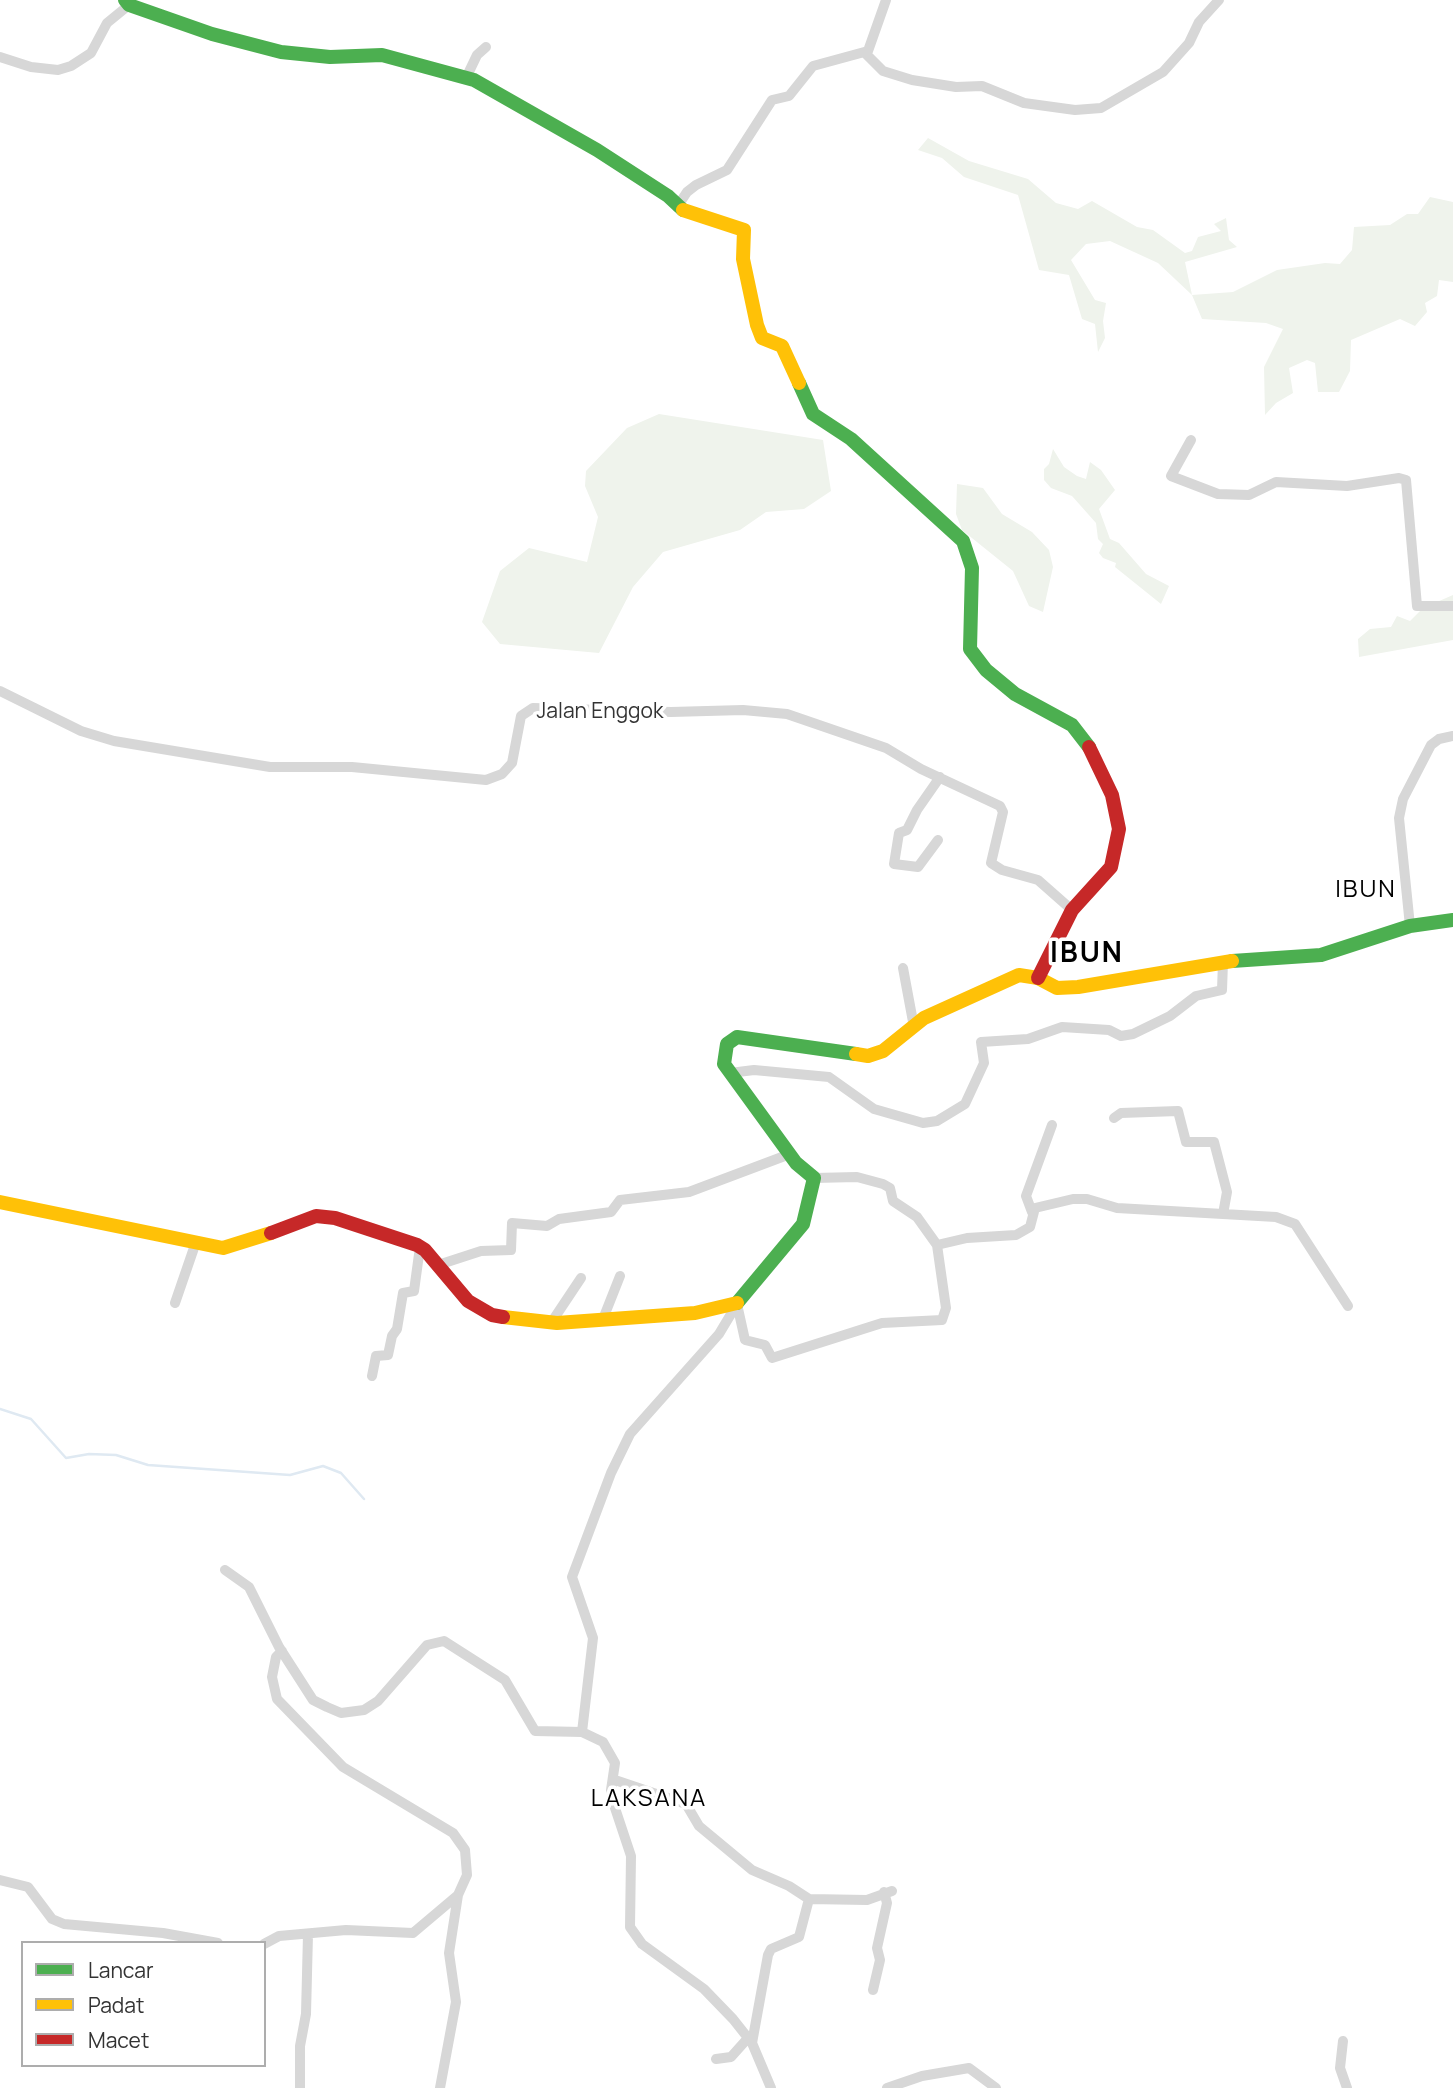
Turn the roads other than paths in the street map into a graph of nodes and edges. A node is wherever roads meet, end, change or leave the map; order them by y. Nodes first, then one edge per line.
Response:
1 (886, 0) edge
2 (1219, 0) edge
3 (127, 2) edge
4 (486, 47) dead end
5 (865, 53) junction
6 (0, 57) edge
7 (466, 78) junction
8 (677, 207) junction
9 (1191, 440) dead end
10 (1453, 606) edge
11 (0, 691) edge
12 (1453, 736) edge
13 (940, 778) junction
14 (938, 840) dead end
15 (1072, 910) junction
16 (1453, 920) edge
17 (1410, 926) junction
18 (1223, 962) junction
19 (903, 968) dead end
20 (1038, 978) junction
21 (914, 1027) junction
22 (730, 1073) junction
23 (1114, 1118) dead end
24 (1052, 1125) dead end
25 (790, 1154) junction
26 (814, 1178) junction
27 (0, 1202) edge
28 (1032, 1212) junction
29 (1223, 1214) junction
30 (196, 1242) junction
31 (937, 1245) junction
32 (420, 1247) junction
33 (438, 1265) junction
34 (620, 1276) dead end
35 (581, 1279) dead end
36 (175, 1303) dead end
37 (737, 1304) junction
38 (1348, 1306) dead end
39 (603, 1319) junction
40 (551, 1322) junction
41 (372, 1376) dead end
42 (225, 1570) dead end
43 (282, 1651) junction
44 (582, 1732) junction
45 (615, 1780) junction
46 (0, 1880) edge
47 (458, 1895) junction
48 (808, 1899) junction
49 (307, 1934) junction
50 (207, 1941) edge
51 (266, 1943) edge
52 (873, 1990) dead end
53 (750, 2041) junction
54 (1343, 2041) dead end
55 (716, 2059) dead end
56 (300, 2088) edge
57 (440, 2088) edge
58 (771, 2088) edge
59 (887, 2088) edge
60 (996, 2088) edge
61 (1347, 2088) edge

1 - 5 street
2 - 5 street
3 - 6 street
3 - 7 main road
4 - 7 street
5 - 8 street
7 - 8 main road
8 - 15 main road
9 - 10 street
11 - 13 street, Jalan Enggok
12 - 17 street
13 - 14 street
13 - 15 street, Jalan Enggok
15 - 20 main road
16 - 17 main road
17 - 18 main road
18 - 20 main road
18 - 22 street
19 - 21 street
20 - 21 main road
21 - 22 main road
22 - 25 main road
23 - 29 street
24 - 28 street
25 - 26 main road
25 - 33 street
26 - 31 street
26 - 37 main road
27 - 30 main road
28 - 29 street
28 - 31 street
29 - 38 street
30 - 32 main road
30 - 36 street
31 - 37 street
32 - 33 main road
32 - 41 street
33 - 40 main road
34 - 39 street
35 - 40 street
37 - 39 main road
37 - 44 street
39 - 40 main road
42 - 43 street
43 - 44 street
43 - 47 street
44 - 45 street
45 - 48 street
45 - 53 street
46 - 50 street
47 - 49 street
47 - 57 street
48 - 52 street
48 - 53 street
49 - 51 street
49 - 56 street
53 - 55 street
53 - 58 street
54 - 61 street
59 - 60 street

